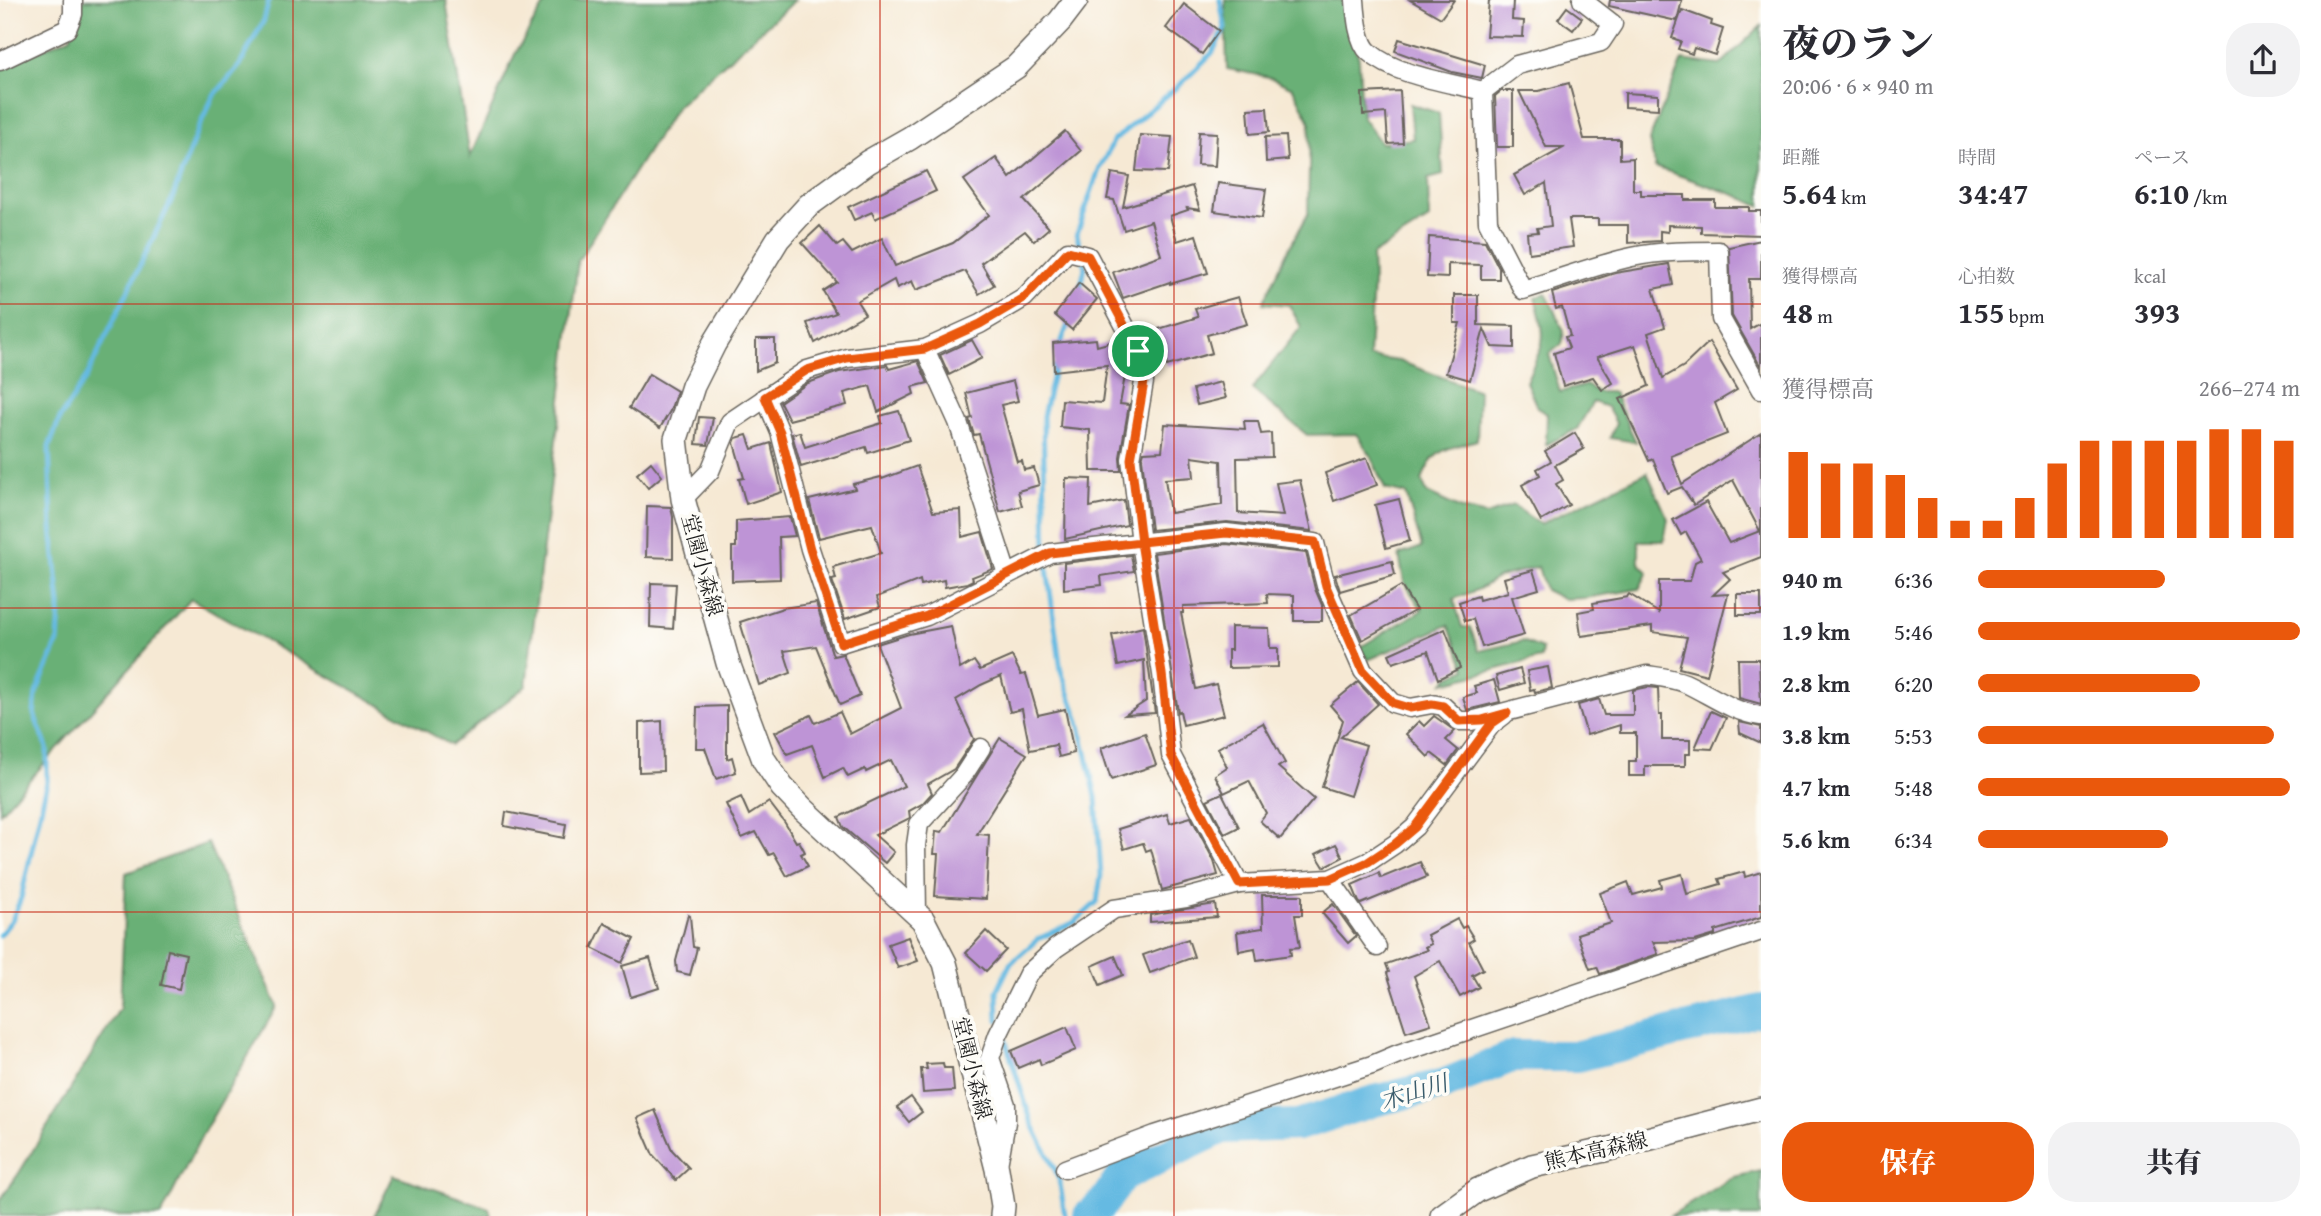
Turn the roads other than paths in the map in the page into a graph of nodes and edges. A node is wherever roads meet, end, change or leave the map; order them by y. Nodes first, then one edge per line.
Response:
1 (73, 0) edge
2 (1076, 0) edge
3 (1355, 0) edge
4 (1582, 0) edge
5 (0, 61) edge
6 (1483, 91) junction
7 (925, 349) junction
8 (1761, 390) edge
9 (765, 397) junction
10 (683, 499) junction
11 (1141, 542) junction
12 (1007, 574) junction
13 (1507, 713) junction
14 (1761, 716) edge
15 (981, 748) dead end
16 (1330, 879) junction
17 (1239, 884) junction
18 (917, 914) junction
19 (1761, 931) edge
20 (1377, 947) dead end
21 (1761, 1109) edge
22 (1065, 1168) dead end
23 (997, 1169) junction
24 (1002, 1216) edge
25 (1442, 1216) edge

1 - 5 street
2 - 10 main road, 堂園小森線
3 - 6 street
4 - 6 street
6 - 8 street
7 - 9 street
7 - 11 street
7 - 12 street
9 - 10 street
9 - 12 street
10 - 18 main road, 堂園小森線
11 - 12 street
11 - 13 street
11 - 17 street
13 - 14 street
13 - 16 street
15 - 18 street
16 - 17 street
16 - 20 street
17 - 23 street
18 - 23 main road, 堂園小森線
19 - 22 street
21 - 25 main road, 熊本高森線
23 - 24 main road, 堂園小森線

